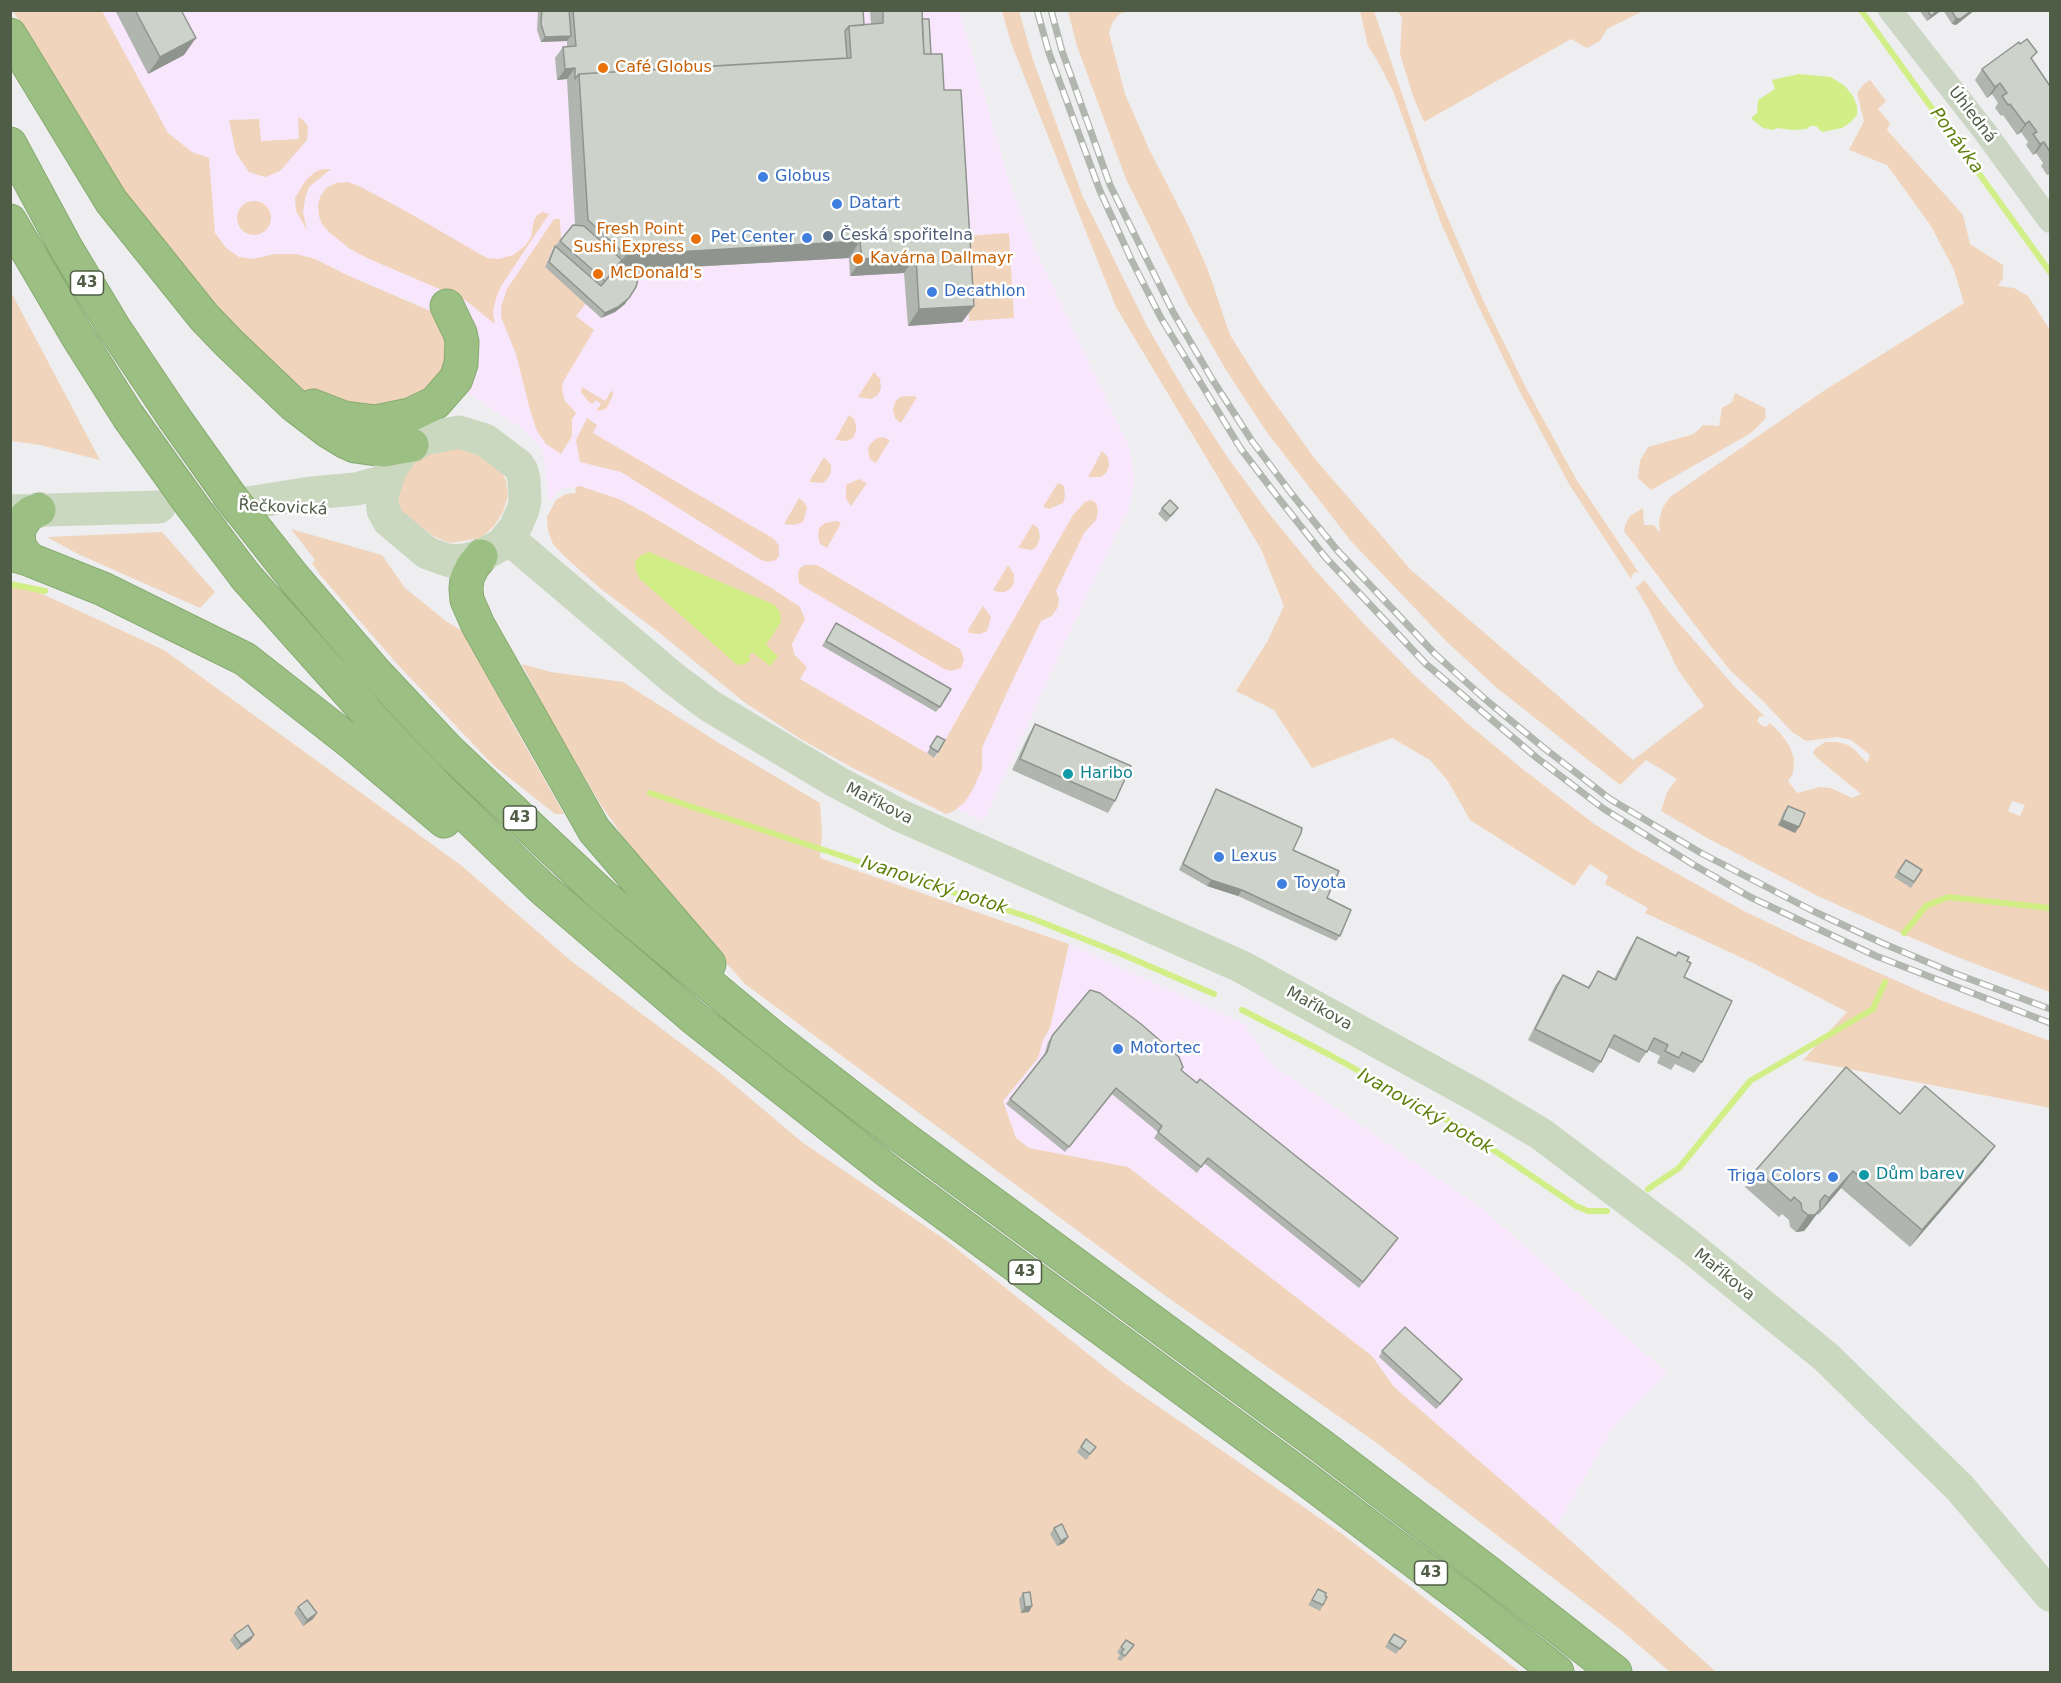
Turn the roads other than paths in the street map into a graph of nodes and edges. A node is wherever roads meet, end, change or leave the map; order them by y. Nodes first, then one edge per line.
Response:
1 (1890, 10) edge
2 (10, 35) edge
3 (10, 144) edge
4 (10, 221) edge
5 (2050, 221) edge
6 (447, 306) dead end
7 (229, 343) junction
8 (412, 446) junction
9 (386, 480) junction
10 (159, 507) dead end
11 (25, 511) edge
12 (387, 519) junction
13 (508, 538) junction
14 (19, 556) edge
15 (482, 556) junction
16 (542, 888) junction
17 (769, 1034) junction
18 (2050, 1595) edge
19 (1557, 1672) edge
20 (1615, 1672) edge

1 - 5 street, Úhledná
2 - 7 highway
3 - 17 highway, 43, bridge
4 - 16 highway, 43, bridge
6 - 7 highway
7 - 8 highway
8 - 9 street
8 - 13 street
9 - 12 street
9 - 12 street, Řečkovická
10 - 11 street
11 - 14 highway
12 - 15 street
13 - 15 street
13 - 18 street, Maříkova
14 - 16 highway
15 - 17 highway
16 - 19 highway, 43
17 - 20 highway, 43

